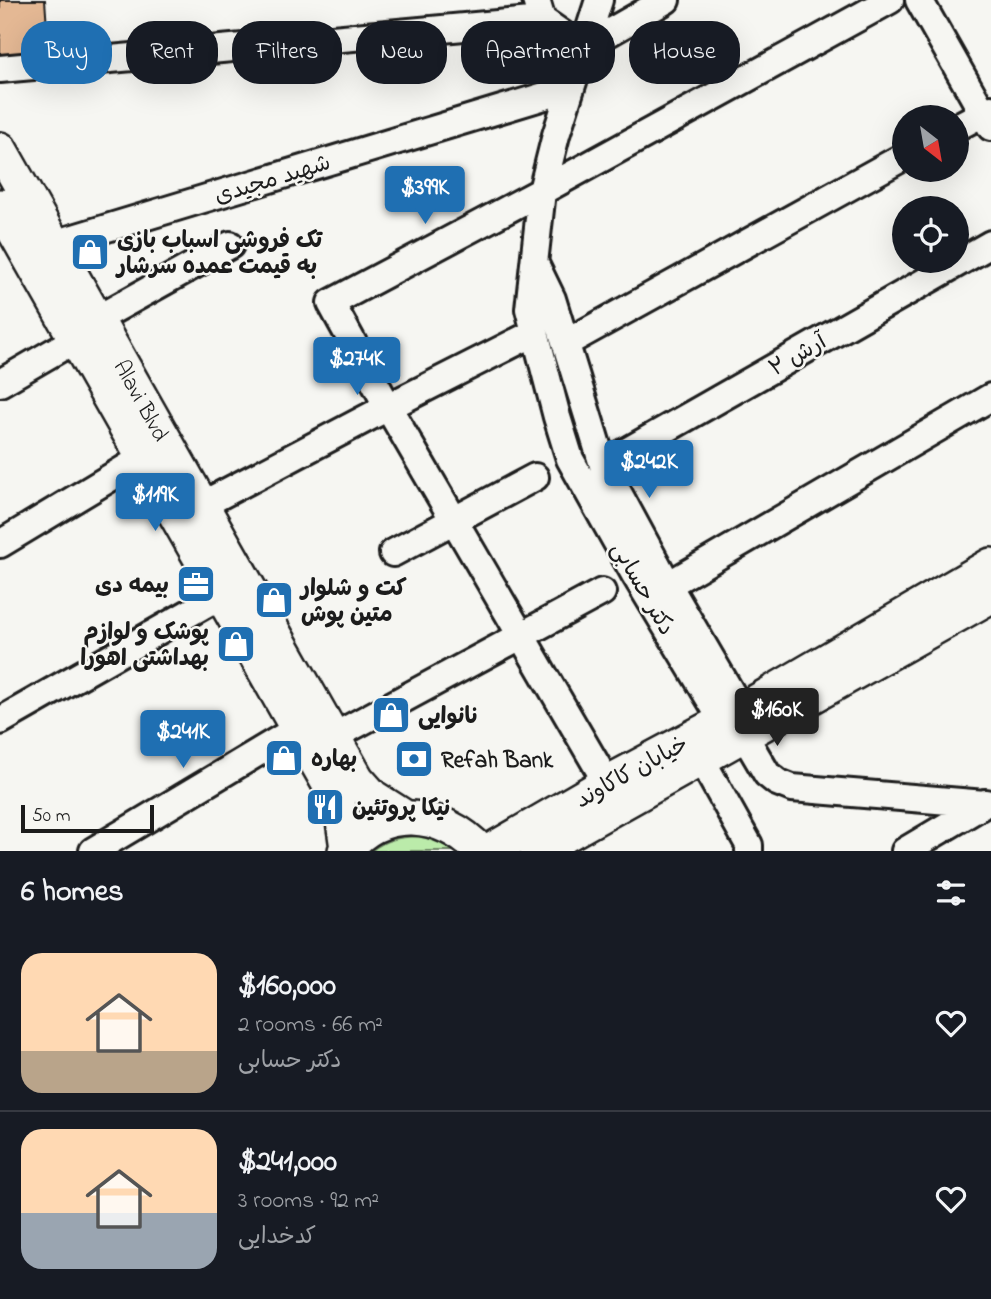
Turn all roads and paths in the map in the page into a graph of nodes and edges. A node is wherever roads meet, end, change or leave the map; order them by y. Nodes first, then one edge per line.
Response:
1 (599, 0) edge
2 (666, 0) edge
3 (890, 0) edge
4 (919, 0) edge
5 (539, 10) edge
6 (592, 21) edge
7 (615, 29) edge
8 (0, 69) edge
9 (572, 84) edge
10 (571, 88) junction
11 (988, 116) edge
12 (970, 122) edge
13 (0, 149) edge
14 (892, 163) edge
15 (542, 191) junction
16 (0, 206) edge
17 (54, 244) junction
18 (991, 244) edge
19 (230, 245) dead end
20 (536, 266) junction
21 (86, 329) junction
22 (534, 333) junction
23 (566, 343) junction
24 (0, 383) edge
25 (991, 397) edge
26 (388, 407) junction
27 (144, 458) junction
28 (603, 465) junction
29 (534, 477) dead end
30 (202, 505) junction
31 (454, 520) junction
32 (0, 544) edge
33 (393, 553) dead end
34 (991, 565) edge
35 (668, 585) junction
36 (602, 592) dead end
37 (221, 595) junction
38 (991, 596) edge
39 (521, 635) junction
40 (0, 721) edge
41 (736, 722) junction
42 (297, 729) junction
43 (333, 737) junction
44 (701, 759) junction
45 (607, 783) junction
46 (988, 802) edge
47 (406, 818) junction
48 (346, 849) edge
49 (93, 851) edge
50 (480, 851) edge
51 (490, 851) edge
52 (537, 851) edge
53 (749, 851) edge
54 (905, 851) edge

1 - 6 street, دکتر حسابی
2 - 7 street
3 - 15 street
4 - 11 street
5 - 8 street
9 - 10 street, دکتر حسابی
10 - 15 street, دکتر حسابی
10 - 17 street, شهید مجیدی
11 - 12 street
13 - 17 main road, Alavi Blvd
14 - 23 street
15 - 20 street, دکتر حسابی
15 - 26 street
16 - 21 main road, Alavi Blvd
17 - 21 main road, Alavi Blvd
18 - 28 street, آرش ۲
19 - 21 street
20 - 22 street, دکتر حسابی
20 - 23 street, دکتر حسابی
21 - 24 street
21 - 27 main road, Alavi Blvd
21 - 30 main road, Alavi Blvd
22 - 26 street
22 - 41 street, دکتر حسابی
23 - 28 street, دکتر حسابی
25 - 35 street
26 - 30 street
26 - 31 street
27 - 32 street
27 - 37 main road, Alavi Blvd
28 - 35 street, دکتر حسابی
29 - 31 street
30 - 43 main road, Alavi Blvd
31 - 33 street
31 - 39 street
34 - 41 main road, خیابان کاکاوند
35 - 41 street, دکتر حسابی
36 - 39 street
37 - 40 street
37 - 42 main road, Alavi Blvd
38 - 41 main road, خیابان کاکاوند
39 - 43 street
39 - 45 street
41 - 44 main road, خیابان کاکاوند
41 - 45 main road, خیابان کاکاوند
41 - 46 street, دکتر حسابی
42 - 48 main road, Alavi Blvd
42 - 49 street
43 - 47 main road, Alavi Blvd
44 - 52 main road, خیابان کاکاوند
44 - 53 street
45 - 51 main road, خیابان کاکاوند
46 - 54 street
47 - 48 main road
47 - 50 main road

